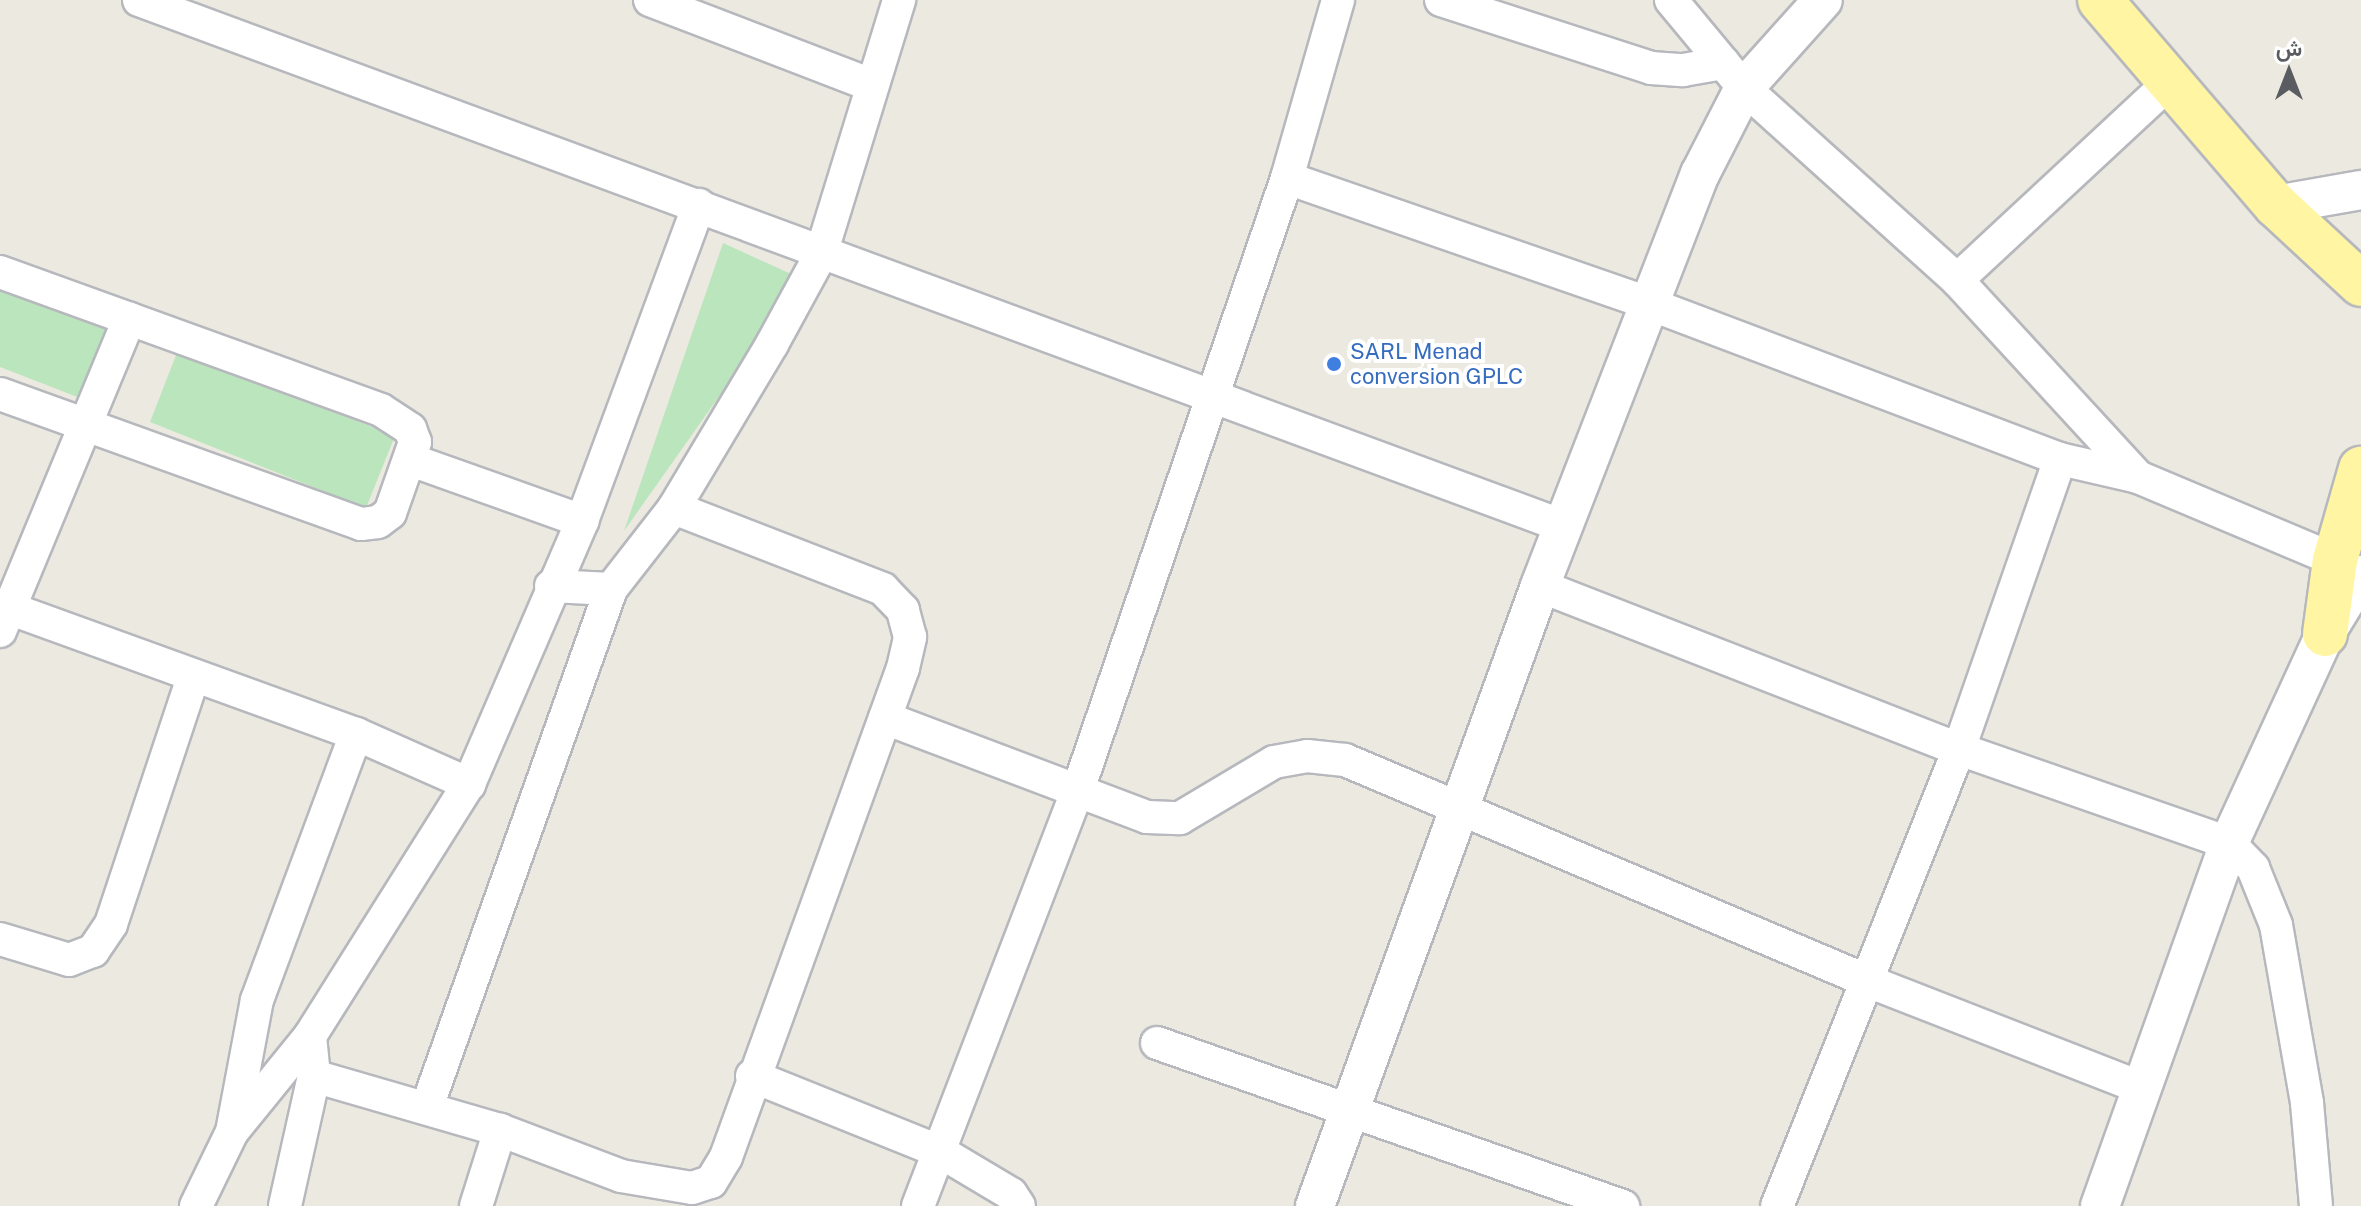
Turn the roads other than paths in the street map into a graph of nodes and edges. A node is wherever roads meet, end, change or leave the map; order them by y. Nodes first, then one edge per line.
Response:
1 (139, 0) edge
2 (650, 0) edge
3 (899, 0) edge
4 (1338, 0) edge
5 (1441, 0) edge
6 (1671, 0) edge
7 (1823, 0) edge
8 (2100, 0) edge
9 (1734, 75) junction
10 (2171, 81) junction
11 (869, 84) junction
12 (1287, 178) junction
13 (2361, 190) edge
14 (699, 205) junction
15 (2276, 205) junction
16 (821, 254) junction
17 (0, 272) edge
18 (1957, 280) junction
19 (2361, 284) edge
20 (1647, 303) junction
21 (129, 319) junction
22 (0, 394) edge
23 (1211, 395) junction
24 (89, 425) junction
25 (2060, 459) junction
26 (411, 460) junction
27 (2361, 469) edge
28 (2138, 477) junction
29 (674, 508) junction
30 (582, 521) junction
31 (1563, 526) junction
32 (2348, 568) edge
33 (551, 586) junction
34 (1540, 586) junction
35 (611, 589) junction
36 (2361, 607) edge
37 (2, 614) edge
38 (2325, 634) junction
39 (193, 678) junction
40 (885, 718) junction
41 (356, 734) junction
42 (1959, 749) junction
43 (469, 784) junction
44 (1079, 787) junction
45 (1458, 810) junction
46 (2229, 843) junction
47 (0, 939) edge
48 (1870, 982) junction
49 (310, 1036) junction
50 (1157, 1043) dead end
51 (314, 1076) junction
52 (752, 1076) junction
53 (2142, 1088) junction
54 (427, 1107) junction
55 (1352, 1111) junction
56 (500, 1130) junction
57 (232, 1132) junction
58 (939, 1151) junction
59 (196, 1206) edge
60 (285, 1206) edge
61 (476, 1206) edge
62 (918, 1206) edge
63 (1019, 1206) edge
64 (1315, 1206) edge
65 (1623, 1206) edge
66 (1777, 1206) edge
67 (2100, 1206) edge
68 (2316, 1206) edge

1 - 14 street
2 - 11 street
3 - 11 street
4 - 12 street
5 - 9 street
6 - 9 street
7 - 9 street
8 - 10 main road
9 - 18 street
9 - 20 street
10 - 15 main road
10 - 18 street
11 - 16 street
12 - 20 street
12 - 23 street
13 - 15 street
14 - 16 street
14 - 30 street
15 - 19 main road
16 - 23 street
16 - 29 street
17 - 21 street
18 - 28 street
20 - 25 street
20 - 31 street
21 - 24 street
21 - 26 street
22 - 24 street
23 - 31 street
23 - 44 street
24 - 26 street
24 - 37 street
25 - 28 street
25 - 42 street
26 - 30 street
27 - 32 main road
28 - 32 street
29 - 35 street
29 - 40 street
30 - 33 street
31 - 34 street
32 - 38 main road
33 - 35 street
33 - 43 street
34 - 42 street
34 - 45 street
35 - 54 street
36 - 38 main road
37 - 39 street
38 - 46 street
39 - 41 street
39 - 47 street
40 - 44 street
40 - 52 street
41 - 43 street
41 - 57 street
42 - 46 street
42 - 48 street
43 - 49 street
44 - 45 street
44 - 58 street
45 - 48 street
45 - 55 street
46 - 53 street
46 - 68 street
48 - 53 street
48 - 66 street
49 - 51 street
49 - 57 street
50 - 55 street
51 - 54 street
51 - 60 street
52 - 56 street
52 - 58 street
53 - 67 street
54 - 56 street
55 - 64 street
55 - 65 street
56 - 61 street
57 - 59 street
58 - 62 street
58 - 63 street

